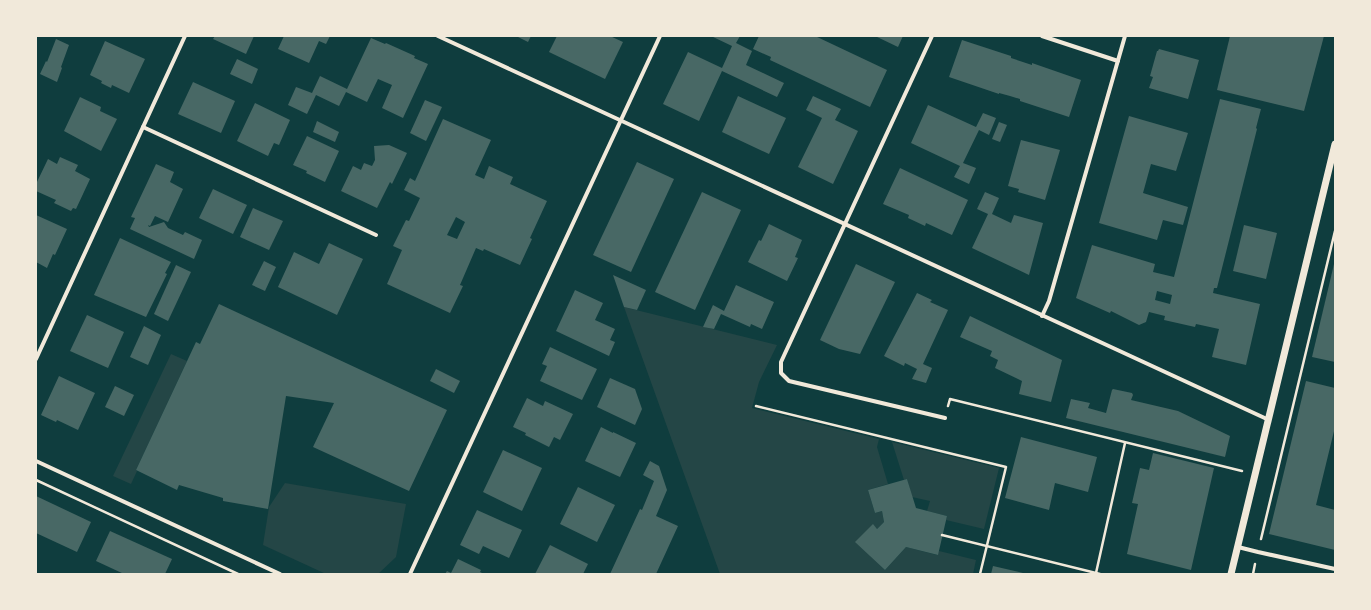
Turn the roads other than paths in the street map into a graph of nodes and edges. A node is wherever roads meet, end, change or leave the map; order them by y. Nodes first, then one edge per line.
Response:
1 (185, 36) edge
2 (439, 36) edge
3 (660, 36) edge
4 (932, 36) edge
5 (1042, 36) edge
6 (1125, 36) edge
7 (1118, 61) junction
8 (621, 121) junction
9 (143, 127) junction
10 (1335, 144) edge
11 (845, 224) junction
12 (376, 235) dead end
13 (1042, 316) junction
14 (36, 360) edge
15 (945, 418) road end
16 (1269, 420) junction
17 (36, 461) edge
18 (1238, 546) junction
19 (1335, 569) edge
20 (280, 574) edge
21 (410, 574) edge
22 (1231, 574) edge

1 - 9 street
2 - 8 street
3 - 8 street
4 - 11 street
5 - 7 street
6 - 7 street
7 - 13 street
8 - 11 street
8 - 21 street
9 - 12 street
9 - 14 street
10 - 16 street
11 - 13 street
11 - 15 street
13 - 16 street
16 - 18 street
17 - 20 street
18 - 19 street
18 - 22 street

